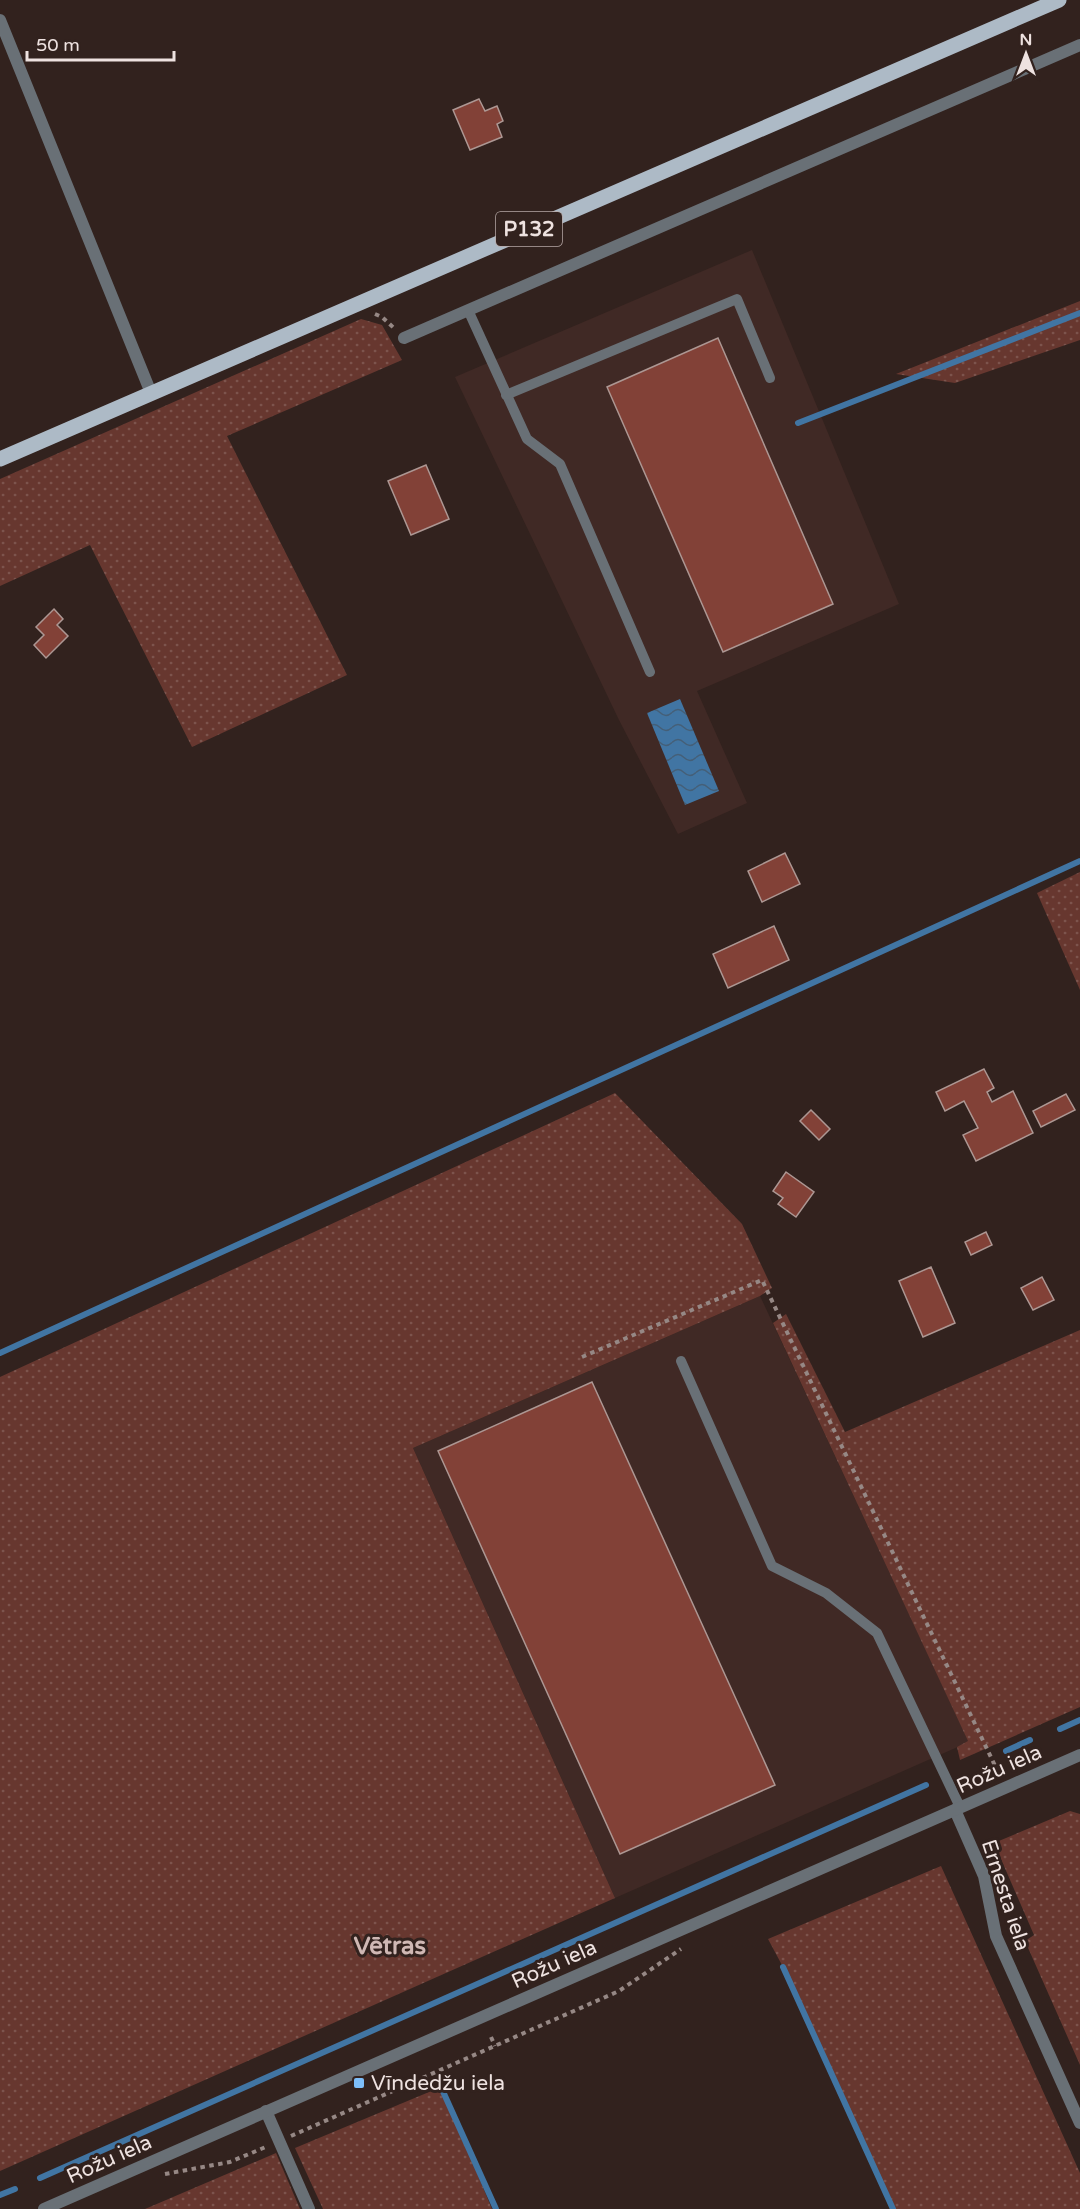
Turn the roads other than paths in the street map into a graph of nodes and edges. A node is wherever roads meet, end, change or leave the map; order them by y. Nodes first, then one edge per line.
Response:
1 (1059, 0) edge
2 (0, 20) edge
3 (1080, 45) edge
4 (468, 310) junction
5 (404, 338) road end
6 (770, 378) dead end
7 (151, 393) junction
8 (506, 394) junction
9 (0, 459) edge
10 (650, 672) dead end
11 (681, 1361) dead end
12 (1080, 1755) edge
13 (958, 1808) junction
14 (266, 2111) junction
15 (1080, 2123) edge
16 (44, 2209) edge
17 (309, 2209) edge

1 - 7 main road, P132
2 - 7 street
3 - 4 street
4 - 5 street
4 - 8 lane
6 - 8 lane
7 - 9 main road, P132
8 - 10 lane
11 - 13 lane
12 - 13 street, Rožu iela
13 - 14 street, Rožu iela
13 - 15 street, Ernesta iela
14 - 16 street, Rožu iela
14 - 17 street

